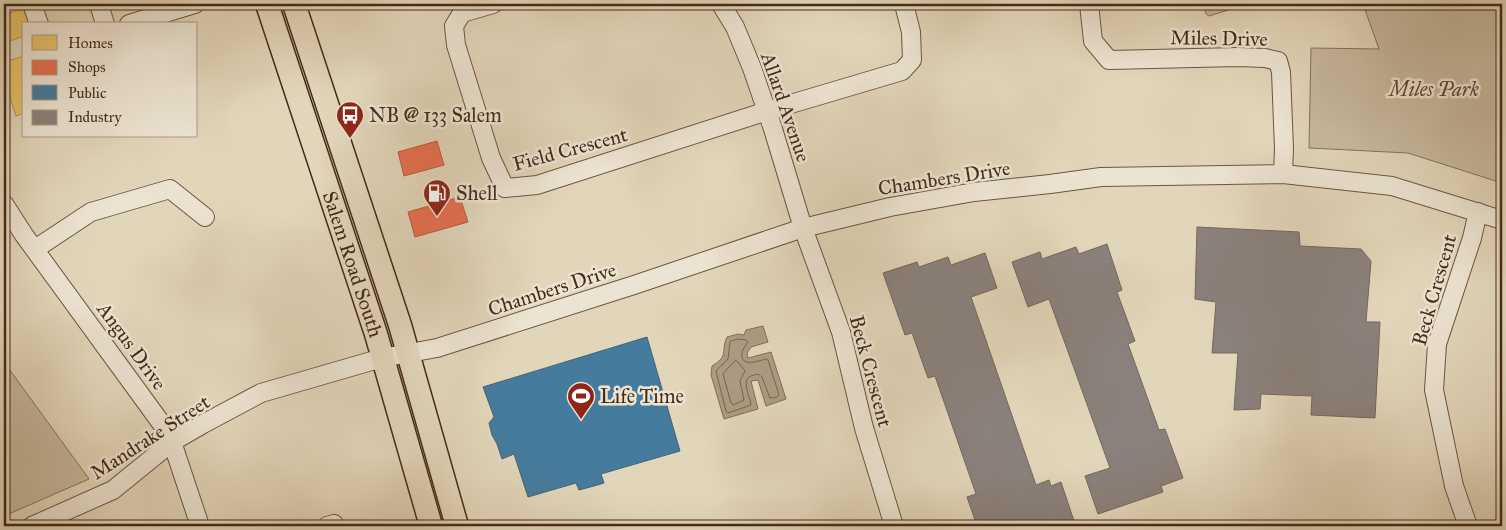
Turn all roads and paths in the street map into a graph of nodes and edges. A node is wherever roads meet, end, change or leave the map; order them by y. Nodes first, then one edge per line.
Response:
1 (32, 4) edge
2 (99, 4) edge
3 (194, 4) edge
4 (267, 4) edge
5 (294, 4) edge
6 (492, 4) edge
7 (721, 4) edge
8 (904, 4) edge
9 (1089, 4) edge
10 (148, 10) edge
11 (38, 22) edge
12 (104, 22) edge
13 (132, 22) edge
14 (767, 112) junction
15 (1283, 174) junction
16 (4, 204) edge
17 (1478, 212) junction
18 (205, 217) dead end
19 (1502, 220) edge
20 (803, 228) junction
21 (34, 249) junction
22 (408, 353) junction
23 (382, 358) junction
24 (172, 442) junction
25 (32, 526) edge
26 (200, 526) edge
27 (327, 526) edge
28 (334, 526) edge
29 (431, 526) edge
30 (457, 526) edge
31 (894, 526) edge
32 (1468, 526) edge

1 - 11 street
2 - 12 street
3 - 10 street
4 - 23 main road, Salem Road South
5 - 22 main road, Salem Road South
6 - 14 street, Field Crescent
7 - 14 street, Allard Avenue
8 - 14 street
9 - 15 street, Miles Drive
10 - 13 street
14 - 20 street, Allard Avenue
15 - 17 street, Chambers Drive
15 - 20 street, Chambers Drive
16 - 21 street, Angus Drive
17 - 19 street, Chambers Drive
17 - 32 street, Beck Crescent
18 - 21 street
20 - 22 street, Chambers Drive
20 - 31 street, Beck Crescent
21 - 24 street, Angus Drive
22 - 23 street, Mandrake Street
22 - 30 main road, Salem Road South
23 - 24 street, Mandrake Street
23 - 29 main road, Salem Road South
24 - 25 street, Mandrake Street
24 - 26 street, Angus Drive
27 - 28 street

